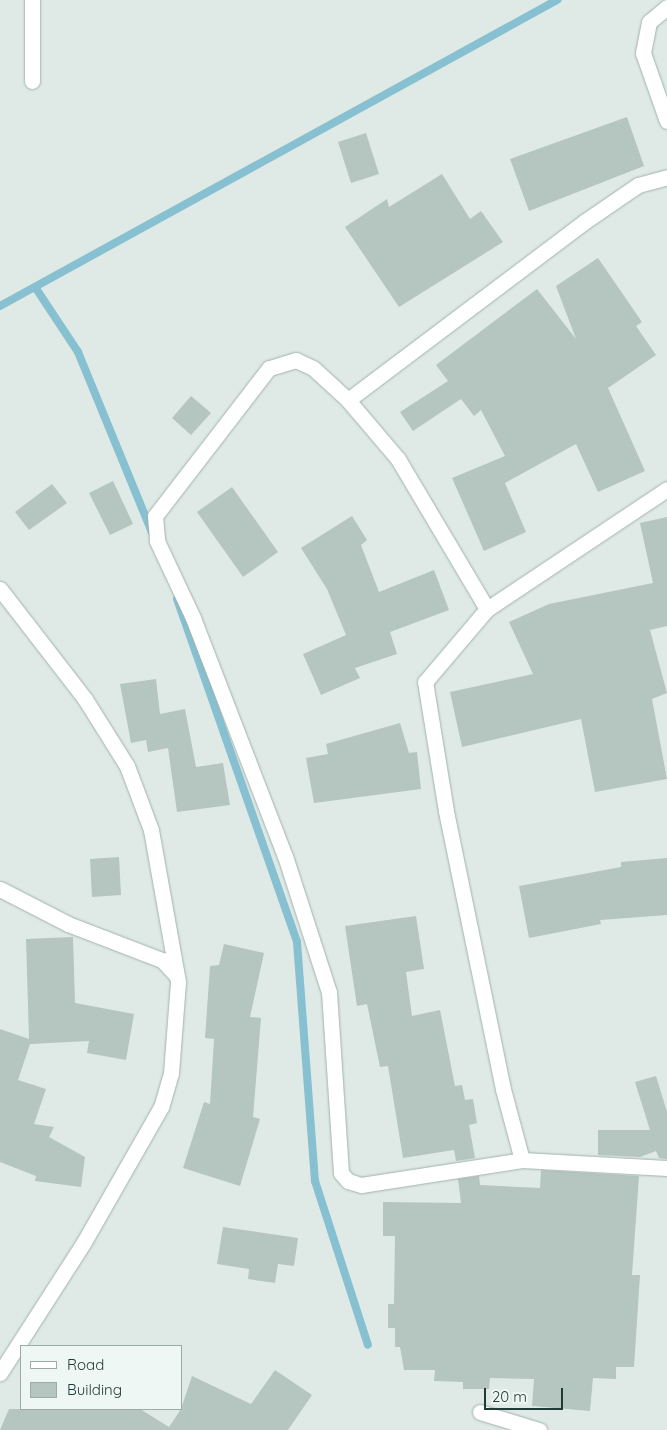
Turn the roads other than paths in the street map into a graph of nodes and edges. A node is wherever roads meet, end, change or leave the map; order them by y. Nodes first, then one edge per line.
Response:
1 (32, 0) edge
2 (667, 7) edge
3 (32, 81) dead end
4 (667, 121) edge
5 (667, 178) edge
6 (348, 400) junction
7 (667, 489) edge
8 (0, 589) edge
9 (487, 608) junction
10 (0, 889) edge
11 (176, 975) junction
12 (522, 1160) junction
13 (667, 1168) edge
14 (0, 1373) edge
15 (480, 1412) dead end
16 (539, 1430) edge

1 - 3 street
2 - 4 street
5 - 6 street
6 - 9 street
6 - 12 street
7 - 9 street
8 - 11 street
9 - 12 street
10 - 11 street
11 - 14 street
12 - 13 street
15 - 16 street

